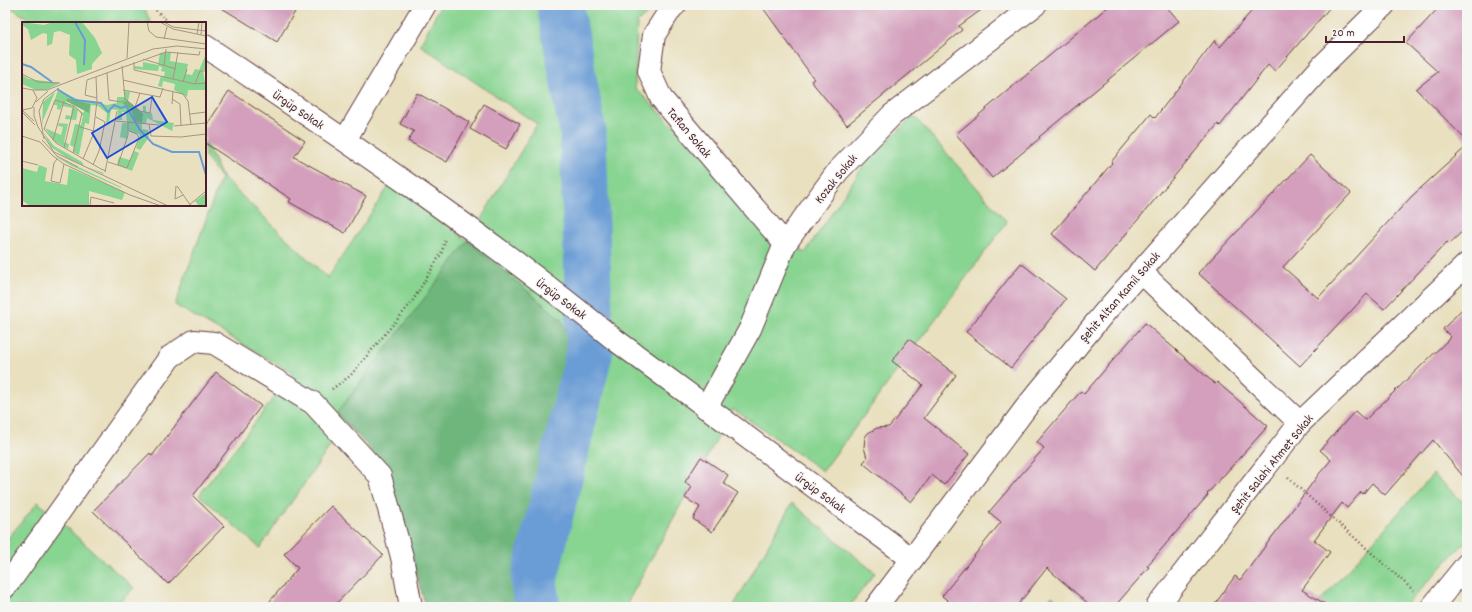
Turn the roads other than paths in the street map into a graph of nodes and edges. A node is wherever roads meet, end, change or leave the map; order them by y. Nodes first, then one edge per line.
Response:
1 (424, 5) edge
2 (675, 5) edge
3 (1035, 5) edge
4 (1384, 5) edge
5 (206, 47) edge
6 (345, 140) junction
7 (785, 244) junction
8 (1467, 264) edge
9 (1140, 271) junction
10 (706, 408) junction
11 (1300, 424) junction
12 (912, 559) junction
13 (1467, 564) edge
14 (5, 587) edge
15 (405, 604) edge
16 (876, 607) edge
17 (1157, 607) edge
18 (1432, 607) edge

1 - 6 street
2 - 7 street, Taflan Sokak
3 - 7 street, Kozak Sokak
4 - 9 street, Şehit Altan Kamil Sokak
5 - 6 street, Ürgüp Sokak
6 - 10 street, Ürgüp Sokak
7 - 10 street, Kozak Sokak
8 - 11 street, Şehit Salahi Ahmet Sokak
9 - 11 street
9 - 12 street, Şehit Altan Kamil Sokak
10 - 12 street, Ürgüp Sokak
11 - 17 street, Şehit Salahi Ahmet Sokak
12 - 16 street, Şehit Altan Kamil Sokak
13 - 18 street
14 - 15 street

